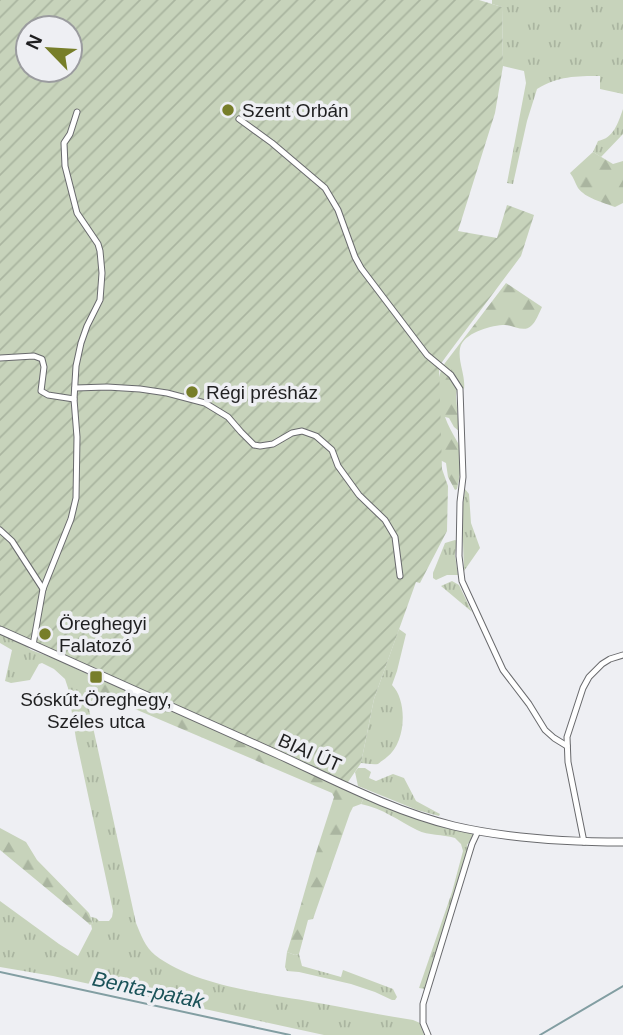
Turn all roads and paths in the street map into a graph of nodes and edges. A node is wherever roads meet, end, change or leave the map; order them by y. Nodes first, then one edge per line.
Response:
1 (77, 112) dead end
2 (239, 119) dead end
3 (0, 358) edge
4 (75, 388) junction
5 (74, 399) junction
6 (0, 530) edge
7 (400, 576) dead end
8 (43, 589) junction
9 (0, 630) edge
10 (33, 645) junction
11 (623, 655) edge
12 (567, 746) junction
13 (478, 831) junction
14 (584, 842) junction
15 (623, 842) edge
16 (428, 1035) edge

1 - 4 street
2 - 12 street
3 - 5 street
4 - 5 street
4 - 7 street
5 - 8 street
6 - 8 street
8 - 10 street
9 - 10 main road, BIAI ÚT
10 - 13 main road, BIAI ÚT
11 - 12 street
12 - 14 street
13 - 14 main road, BIAI ÚT
13 - 16 street
14 - 15 main road, BIAI ÚT

